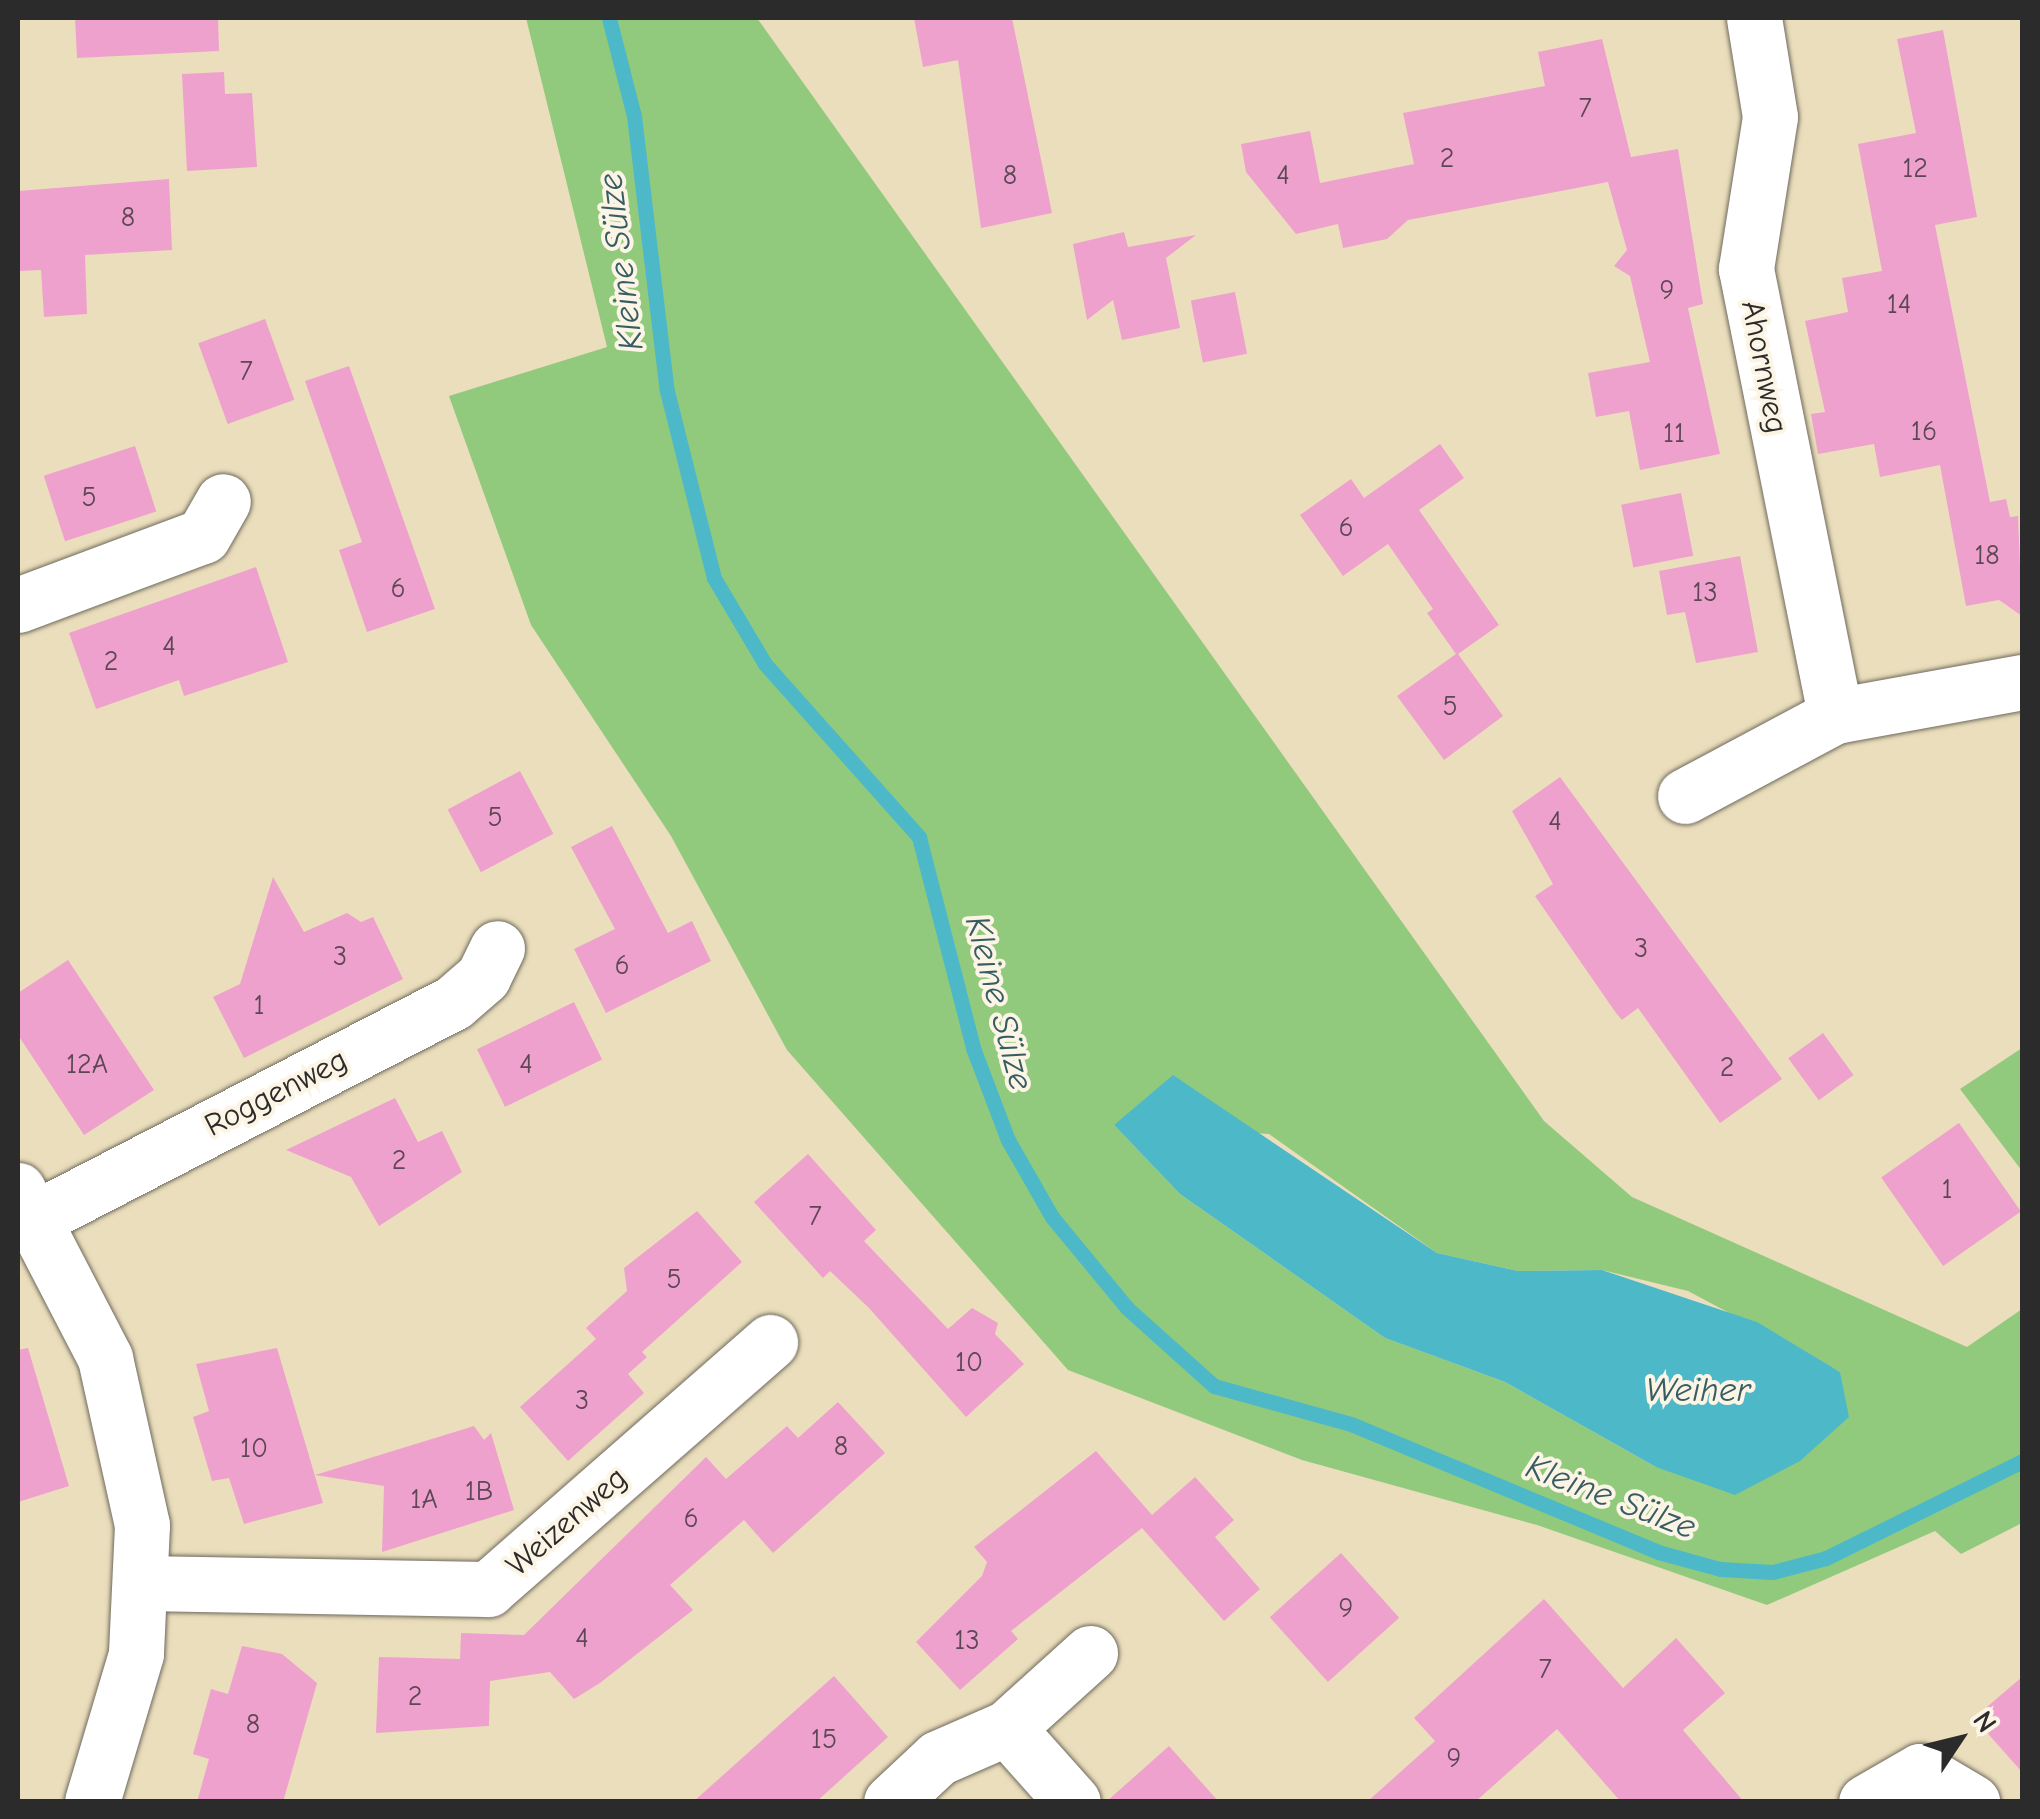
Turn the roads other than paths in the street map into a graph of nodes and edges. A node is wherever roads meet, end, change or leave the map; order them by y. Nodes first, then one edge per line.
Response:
1 (1754, 18) edge
2 (223, 501) dead end
3 (18, 605) edge
4 (2022, 682) edge
5 (1835, 716) junction
6 (1686, 796) dead end
7 (497, 948) dead end
8 (27, 1204) edge
9 (770, 1342) dead end
10 (141, 1583) junction
11 (1090, 1654) dead end
12 (1007, 1728) junction
13 (92, 1802) edge
14 (890, 1802) edge
15 (1073, 1802) edge
16 (1866, 1802) edge
17 (1972, 1802) edge

1 - 5 street, Ahornweg
2 - 3 street
4 - 5 street
5 - 6 street
7 - 8 street, Roggenweg
8 - 10 street
9 - 10 street, Weizenweg
10 - 13 street
11 - 12 street
12 - 14 street
12 - 15 street
16 - 17 street

